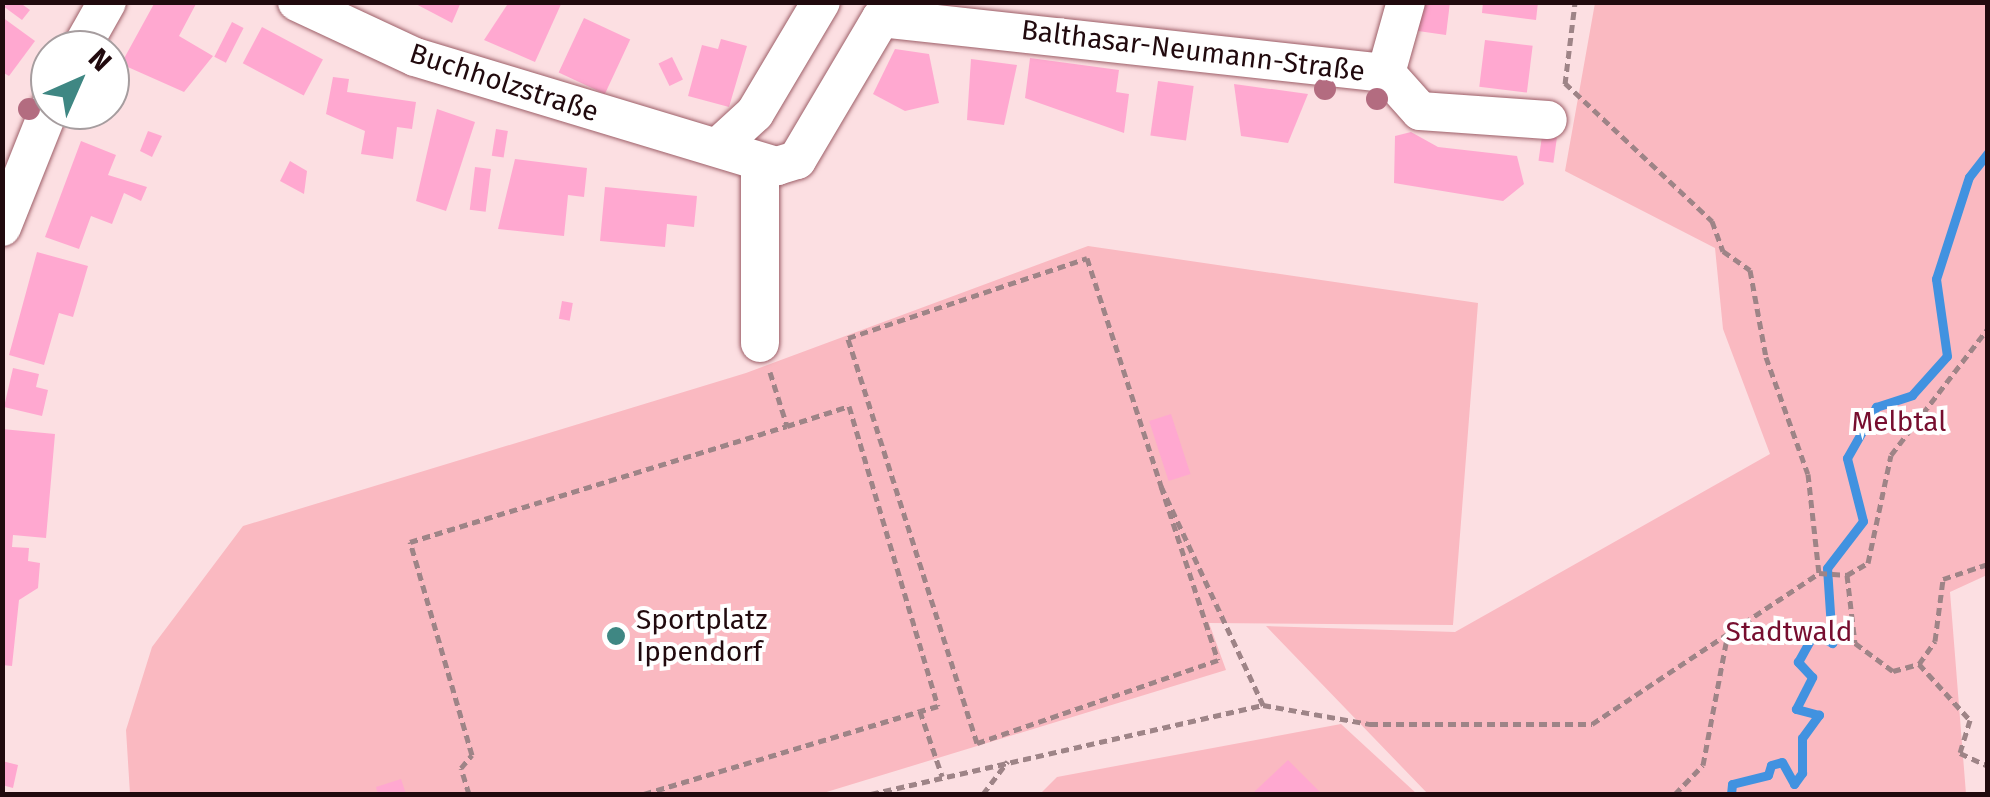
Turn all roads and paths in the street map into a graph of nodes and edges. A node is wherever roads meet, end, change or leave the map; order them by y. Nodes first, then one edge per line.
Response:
1 (106, 2) edge
2 (297, 2) edge
3 (821, 2) edge
4 (1406, 2) edge
5 (1576, 2) edge
6 (877, 10) edge
7 (91, 30) edge
8 (1386, 73) junction
9 (1565, 83) junction
10 (1548, 120) joint
11 (41, 130) edge
12 (718, 147) junction
13 (760, 164) junction
14 (2, 226) edge
15 (1988, 328) edge
16 (760, 343) joint
17 (788, 426) junction
18 (1161, 486) junction
19 (1988, 564) edge
20 (1819, 574) junction
21 (1847, 576) junction
22 (1727, 638) junction
23 (1919, 664) junction
24 (1262, 704) junction
25 (920, 711) junction
26 (1008, 761) junction
27 (1988, 766) edge
28 (942, 776) junction
29 (470, 794) edge
30 (644, 794) edge
31 (871, 794) edge
32 (983, 794) edge
33 (1675, 794) edge

1 - 7 street
2 - 12 street, Buchholzstraße
3 - 12 street
4 - 8 street, Balthasar-Neumann-Straße
5 - 9 path
6 - 8 street, Balthasar-Neumann-Straße
6 - 13 street
8 - 10 street, Balthasar-Neumann-Straße
9 - 10 path
9 - 20 path
11 - 14 street
12 - 13 street, Buchholzstraße
13 - 16 street
15 - 21 path
16 - 17 path
17 - 25 path
17 - 29 path
18 - 18 path
18 - 24 path
19 - 23 path
20 - 21 path
20 - 22 path
21 - 23 path
22 - 24 path
22 - 33 path
23 - 27 path
24 - 26 path
25 - 28 path
25 - 30 path
26 - 28 path
26 - 32 path
28 - 31 path

